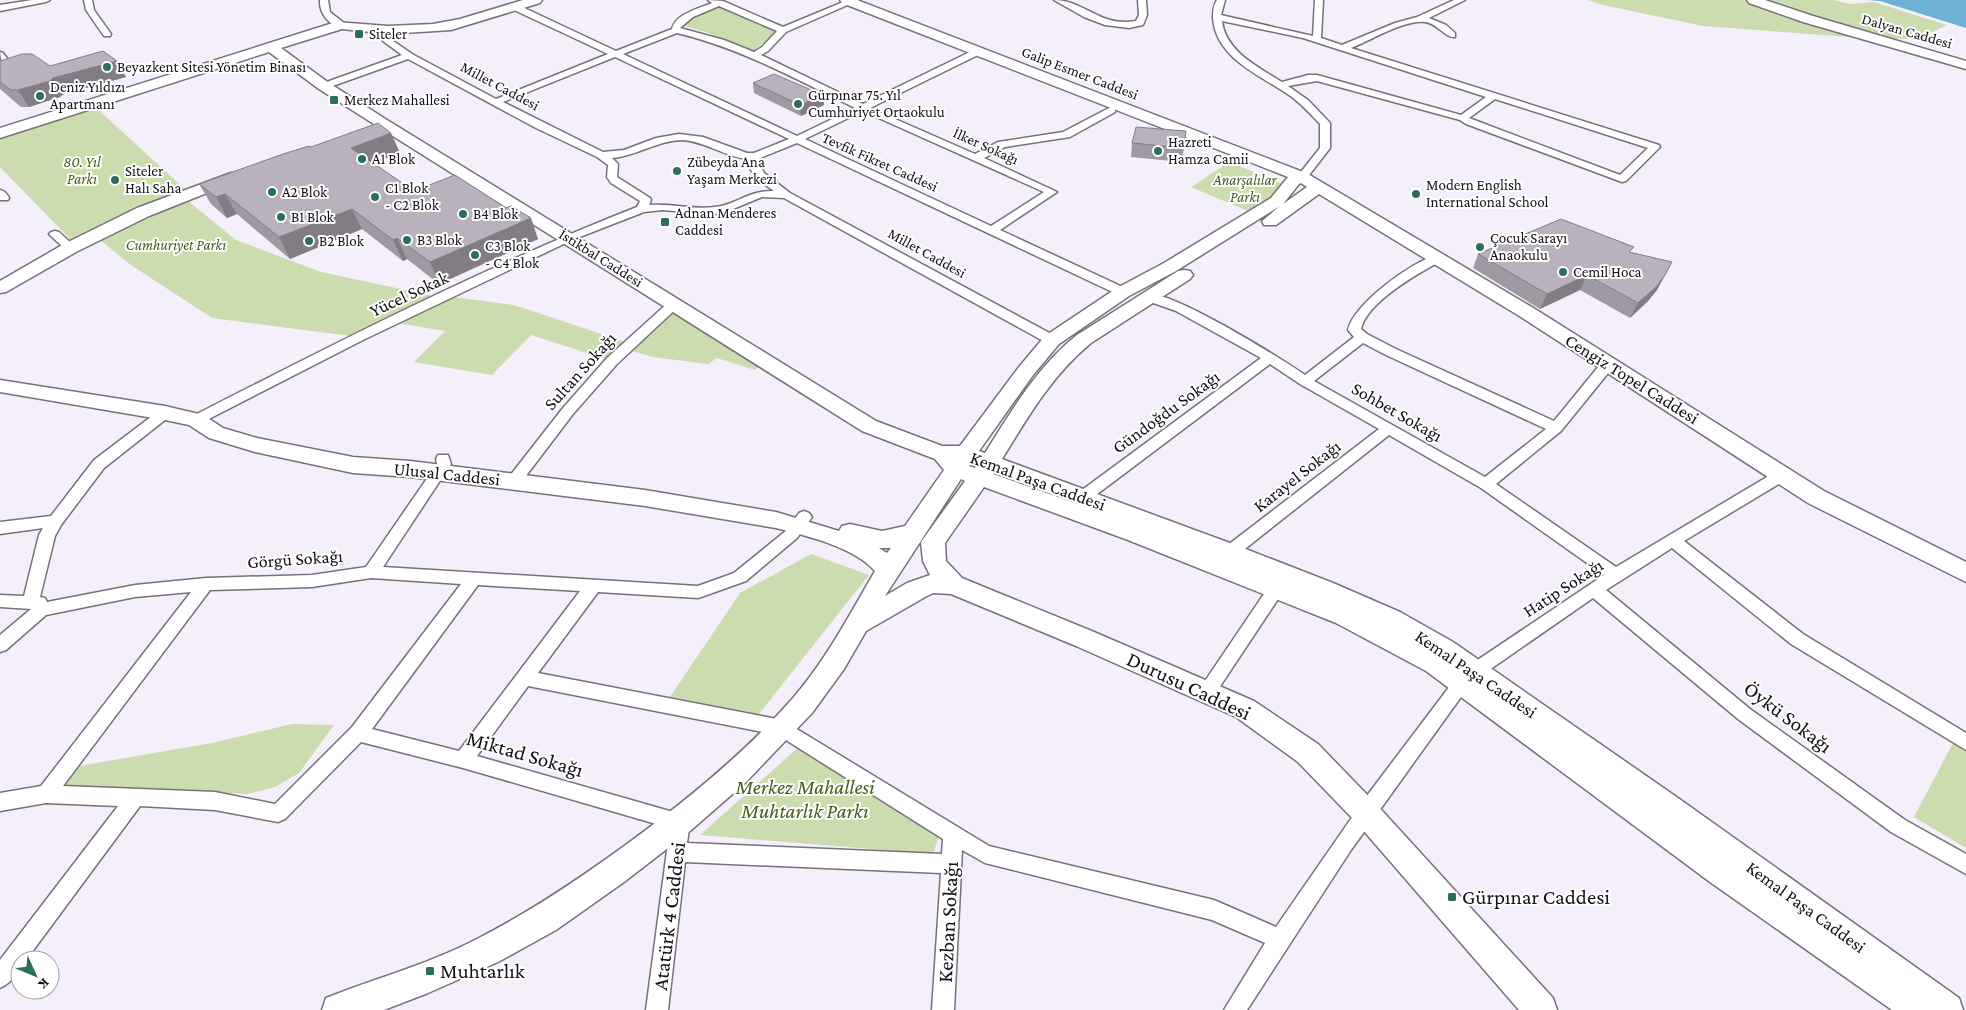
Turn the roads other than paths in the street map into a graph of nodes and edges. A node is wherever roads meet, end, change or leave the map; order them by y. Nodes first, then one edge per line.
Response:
1 (46, 0) edge
2 (88, 0) edge
3 (313, 0) edge
4 (536, 0) edge
5 (1058, 0) edge
6 (1142, 0) edge
7 (1221, 0) edge
8 (1319, 0) edge
9 (1461, 0) edge
10 (1753, 0) edge
11 (846, 1) edge
12 (23, 2) edge
13 (716, 2) edge
14 (323, 3) edge
15 (515, 7) junction
16 (0, 8) edge
17 (1217, 17) junction
18 (1420, 19) junction
19 (1818, 19) junction
20 (465, 22) junction
21 (341, 25) junction
22 (366, 30) junction
23 (676, 30) junction
24 (783, 30) junction
25 (107, 34) dead end
26 (1452, 35) dead end
27 (386, 39) junction
28 (1317, 40) junction
29 (270, 47) junction
30 (1342, 48) junction
31 (975, 53) junction
32 (0, 54) edge
33 (616, 54) junction
34 (409, 56) junction
35 (753, 56) junction
36 (1966, 60) edge
37 (1966, 65) edge
38 (0, 70) edge
39 (1280, 85) junction
40 (324, 86) junction
41 (1493, 96) junction
42 (496, 102) junction
43 (862, 108) junction
44 (1112, 110) junction
45 (1464, 118) junction
46 (0, 132) edge
47 (796, 140) junction
48 (632, 152) junction
49 (601, 154) junction
50 (976, 158) junction
51 (755, 161) junction
52 (250, 171) edge
53 (613, 171) junction
54 (761, 176) junction
55 (1304, 182) junction
56 (786, 195) junction
57 (750, 197) junction
58 (643, 204) junction
59 (992, 230) junction
60 (55, 234) dead end
61 (568, 238) junction
62 (70, 248) junction
63 (1437, 259) junction
64 (0, 288) edge
65 (1123, 292) junction
66 (1149, 296) junction
67 (674, 304) junction
68 (1362, 337) junction
69 (1061, 344) junction
70 (1270, 358) junction
71 (1608, 364) junction
72 (1305, 381) junction
73 (0, 386) edge
74 (165, 413) junction
75 (196, 420) junction
76 (1556, 428) junction
77 (1388, 429) junction
78 (940, 453) joint
79 (972, 465) junction
80 (440, 466) junction
81 (1782, 475) junction
82 (518, 476) junction
83 (1486, 484) junction
84 (1083, 497) junction
85 (56, 521) junction
86 (801, 521) junction
87 (0, 528) edge
88 (914, 532) junction
89 (1673, 540) junction
90 (1230, 552) junction
91 (888, 570) junction
92 (371, 572) junction
93 (1966, 573) edge
94 (1617, 576) junction
95 (474, 578) junction
96 (206, 584) junction
97 (601, 585) junction
98 (953, 585) junction
99 (1276, 589) junction
100 (1594, 589) junction
101 (0, 601) edge
102 (30, 603) junction
103 (60, 605) junction
104 (859, 623) junction
105 (0, 645) edge
106 (1469, 676) junction
107 (525, 678) junction
108 (1207, 692) junction
109 (782, 728) junction
110 (358, 733) junction
111 (1966, 742) edge
112 (463, 760) junction
113 (46, 794) junction
114 (135, 798) junction
115 (0, 802) edge
116 (1366, 813) junction
117 (680, 822) junction
118 (953, 833) junction
119 (678, 852) junction
120 (952, 864) junction
121 (1966, 865) edge
122 (1279, 939) junction
123 (1509, 975) junction
124 (0, 977) edge
125 (338, 1010) edge
126 (657, 1010) edge
127 (943, 1010) edge
128 (1235, 1010) edge
129 (1520, 1010) edge
130 (1541, 1010) edge
131 (1920, 1010) edge
132 (1947, 1010) edge

1 - 12 street
2 - 25 street
3 - 14 street
4 - 15 street
5 - 6 street
7 - 17 street
8 - 28 street
9 - 18 street
10 - 19 street, Dalyan Caddesi
11 - 24 street
11 - 31 street
12 - 16 street
13 - 23 street
13 - 24 street
14 - 21 street
15 - 20 street
15 - 33 street, Tevfik Fikret Caddesi
17 - 28 street
17 - 39 street
18 - 26 street
18 - 30 street
19 - 36 street, Dalyan Caddesi
19 - 37 street, Dalyan Caddesi
20 - 22 street
20 - 27 street
21 - 22 street
21 - 29 street
22 - 27 street
23 - 33 street
23 - 35 street, İlker Sokağı
24 - 35 street
27 - 34 street, Millet Caddesi
28 - 30 street
29 - 40 street, İstikbal Caddesi
29 - 46 street
30 - 41 street
31 - 43 street
31 - 44 street
31 - 55 street, Galip Esmer Caddesi
32 - 38 street
33 - 42 street
33 - 47 street, Tevfik Fikret Caddesi
34 - 40 street
34 - 42 street, Millet Caddesi
35 - 43 street, İlker Sokağı
39 - 45 street
39 - 55 street
40 - 61 street, İstikbal Caddesi
41 - 45 street
41 - 45 street
42 - 49 street, Millet Caddesi
43 - 47 street
43 - 50 street, İlker Sokağı
44 - 50 street
44 - 55 street
47 - 51 street
47 - 59 street, Tevfik Fikret Caddesi
48 - 49 street
48 - 51 street, Millet Caddesi
48 - 53 street
49 - 53 street
50 - 59 street, İlker Sokağı
51 - 54 street, Millet Caddesi
52 - 62 street
53 - 58 street
54 - 56 street, Millet Caddesi
54 - 57 street
55 - 63 street, Cengiz Topel Caddesi
55 - 65 street
55 - 66 street
56 - 57 street, Yücel Sokak
56 - 69 street, Millet Caddesi
57 - 58 street, Yücel Sokak
58 - 61 street, Yücel Sokak
59 - 65 street, Tevfik Fikret Caddesi
60 - 62 street
61 - 67 street, İstikbal Caddesi
61 - 75 street, Yücel Sokak
62 - 64 street
63 - 68 street
63 - 71 street, Cengiz Topel Caddesi
65 - 69 street
66 - 69 street
66 - 70 street, Sohbet Sokağı
67 - 78 street, İstikbal Caddesi
67 - 82 street, Sultan Sokağı
68 - 72 street
68 - 76 street
69 - 79 street
70 - 72 street, Sohbet Sokağı
70 - 84 street, Gündoğdu Sokağı
71 - 76 street
71 - 81 street, Cengiz Topel Caddesi
72 - 77 street, Sohbet Sokağı
73 - 74 street, Ulusal Caddesi
74 - 75 street, Ulusal Caddesi
74 - 85 street
75 - 80 street, Ulusal Caddesi
76 - 83 street
77 - 83 street, Sohbet Sokağı
77 - 90 street, Karayel Sokağı
78 - 79 street, Kemal Paşa Caddesi
79 - 84 street, Kemal Paşa Caddesi
79 - 88 street
79 - 98 street
79 - 99 street, Kemal Paşa Caddesi
80 - 82 street, Ulusal Caddesi
80 - 92 street
81 - 89 street, Hatip Sokağı
81 - 93 street, Cengiz Topel Caddesi
82 - 86 street, Ulusal Caddesi
83 - 94 street, Sohbet Sokağı
84 - 90 street, Kemal Paşa Caddesi
85 - 87 street
85 - 102 street
86 - 88 street
86 - 91 street, Ulusal Caddesi
86 - 97 street, Görgü Sokağı
88 - 91 street
89 - 94 street, Hatip Sokağı
89 - 111 street
90 - 106 street, Kemal Paşa Caddesi
91 - 104 street
92 - 95 street, Görgü Sokağı
92 - 96 street, Görgü Sokağı
94 - 100 street, Hatip Sokağı
95 - 97 street, Görgü Sokağı
95 - 110 street
96 - 103 street, Görgü Sokağı
96 - 113 street
97 - 107 street
98 - 104 street
98 - 108 street, Durusu Caddesi
99 - 106 street, Kemal Paşa Caddesi
99 - 108 street
100 - 106 street, Hatip Sokağı
100 - 121 street, Öykü Sokağı
101 - 102 street
102 - 103 street
103 - 105 street, Görgü Sokağı
104 - 109 street
106 - 116 street, Hatip Sokağı
106 - 131 street, Kemal Paşa Caddesi
106 - 132 street, Kemal Paşa Caddesi
107 - 109 street
107 - 112 street
108 - 116 street, Durusu Caddesi
109 - 117 street
109 - 118 street
110 - 112 street, Miktad Sokağı
110 - 114 street
112 - 117 street, Miktad Sokağı
113 - 114 street
113 - 115 street
114 - 124 street
116 - 122 street, Hatip Sokağı
116 - 123 street, Durusu Caddesi
117 - 119 street, Atatürk 4 Caddesi
117 - 125 street
118 - 120 street, Kezban Sokağı
118 - 122 street
119 - 120 street
119 - 126 street, Atatürk 4 Caddesi
120 - 127 street, Kezban Sokağı
122 - 128 street, Hatip Sokağı
123 - 129 street
123 - 130 street, Durusu Caddesi

